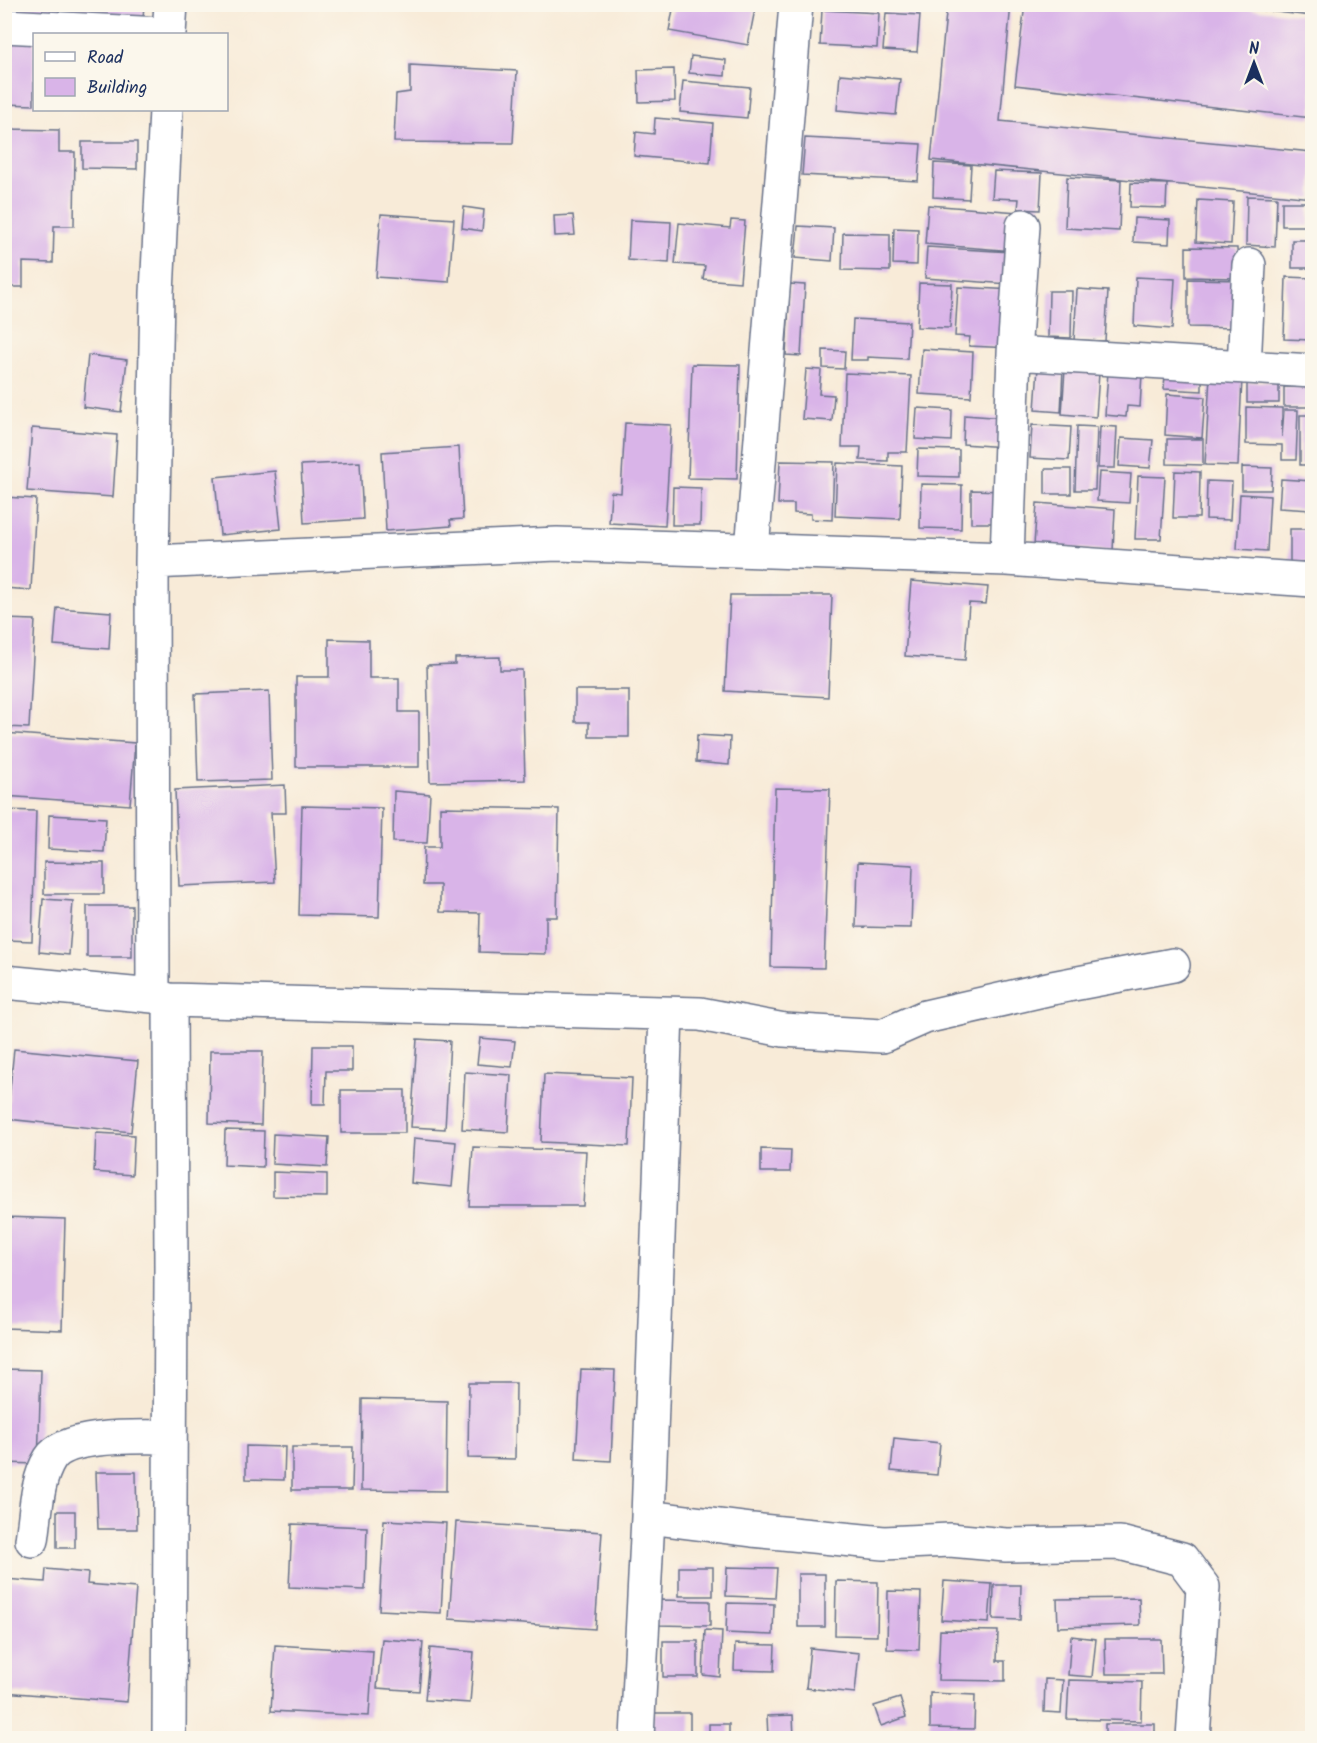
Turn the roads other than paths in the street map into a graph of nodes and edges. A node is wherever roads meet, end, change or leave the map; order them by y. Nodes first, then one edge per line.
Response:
1 (171, 4) edge
2 (796, 4) edge
3 (4, 26) edge
4 (140, 33) edge
5 (169, 33) edge
6 (166, 111) edge
7 (1023, 226) dead end
8 (1249, 265) dead end
9 (1014, 353) junction
10 (1244, 367) junction
11 (1312, 371) edge
12 (753, 550) junction
13 (1007, 559) junction
14 (152, 562) junction
15 (1312, 580) edge
16 (1173, 965) dead end
17 (4, 982) edge
18 (162, 998) junction
19 (666, 1014) junction
20 (170, 1437) junction
21 (648, 1517) junction
22 (32, 1540) dead end
23 (168, 1738) edge
24 (637, 1738) edge
25 (1193, 1738) edge

1 - 5 street
2 - 12 street
3 - 4 street
6 - 14 street
7 - 9 street
8 - 10 street
9 - 10 street
9 - 13 street
10 - 11 street
12 - 13 street
12 - 14 street
13 - 15 street
14 - 18 street
16 - 19 street
17 - 18 street
18 - 19 street
18 - 20 street
19 - 21 street
20 - 22 street
20 - 23 street
21 - 24 street
21 - 25 street

